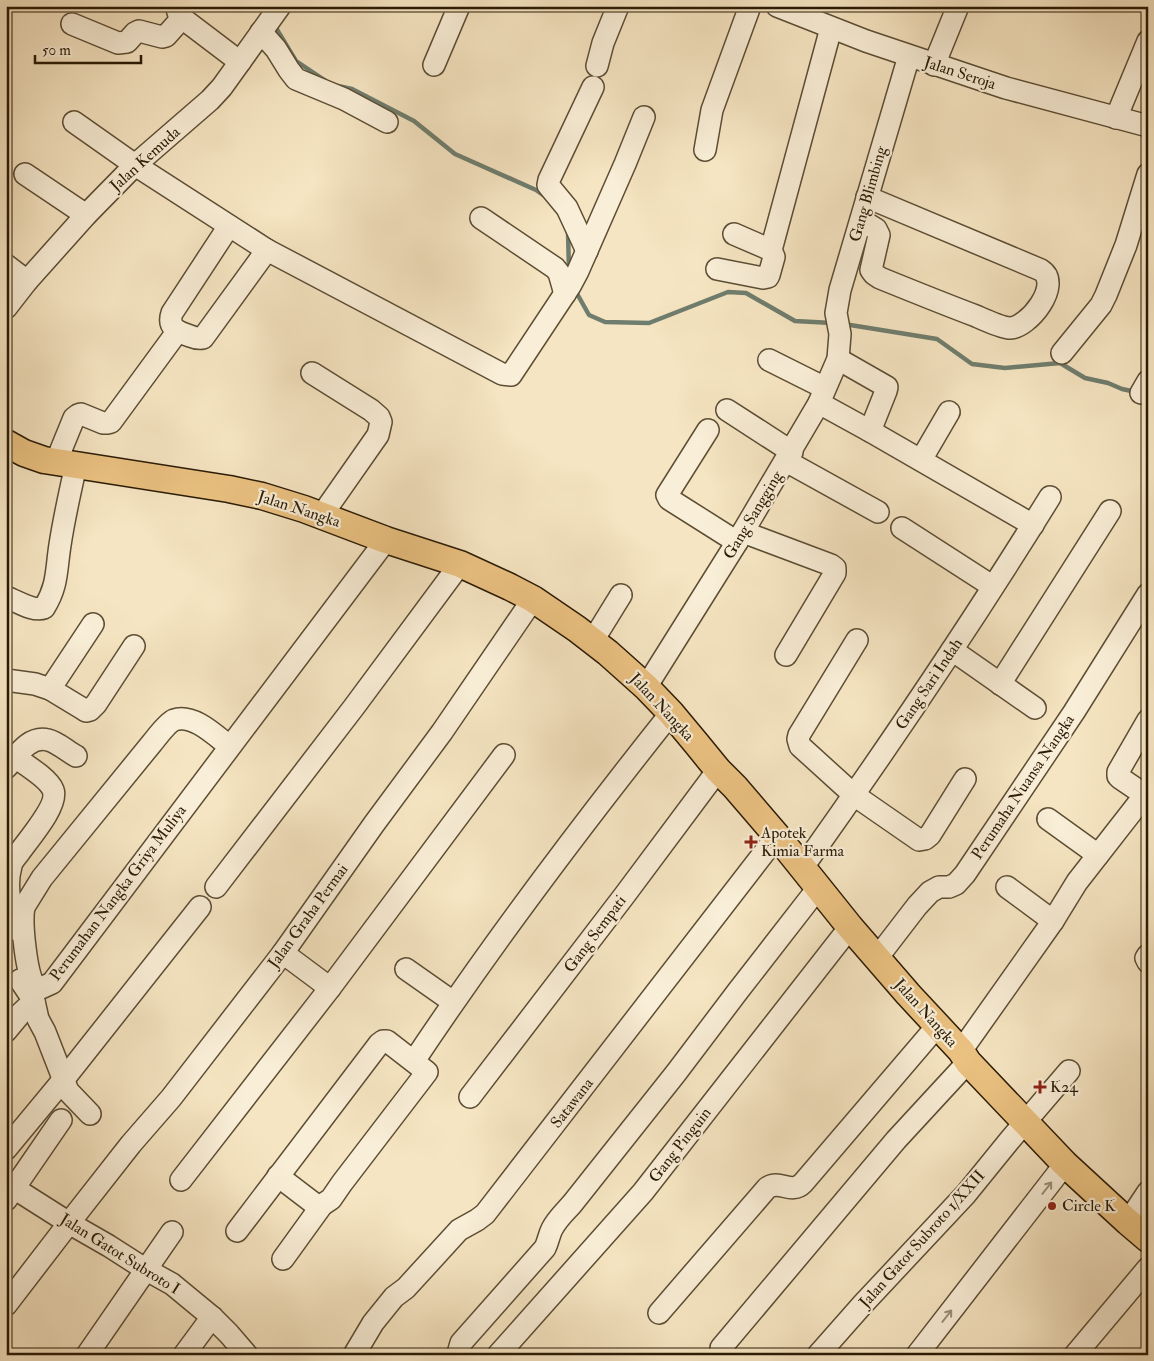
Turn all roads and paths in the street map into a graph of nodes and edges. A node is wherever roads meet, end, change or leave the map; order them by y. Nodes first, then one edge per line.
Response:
1 (460, 6) edge
2 (618, 6) edge
3 (750, 6) edge
4 (958, 6) edge
5 (279, 7) edge
6 (780, 7) edge
7 (179, 12) edge
8 (72, 24) dead end
9 (830, 28) junction
10 (263, 30) junction
11 (1148, 40) edge
12 (909, 56) junction
13 (240, 62) junction
14 (434, 65) dead end
15 (934, 65) junction
16 (644, 117) dead end
17 (1116, 118) junction
18 (74, 122) dead end
19 (387, 122) dead end
20 (1148, 126) edge
21 (705, 150) dead end
22 (135, 164) junction
23 (26, 174) dead end
24 (1148, 174) edge
25 (867, 197) junction
26 (86, 215) junction
27 (481, 218) dead end
28 (861, 220) junction
29 (229, 226) junction
30 (734, 234) dead end
31 (266, 250) junction
32 (772, 250) junction
33 (587, 251) junction
34 (6, 265) edge
35 (717, 269) dead end
36 (27, 281) junction
37 (571, 284) junction
38 (6, 308) edge
39 (178, 332) junction
40 (840, 334) joint
41 (1062, 353) dead end
42 (770, 360) dead end
43 (838, 360) junction
44 (312, 373) dead end
45 (822, 396) junction
46 (727, 410) dead end
47 (949, 412) dead end
48 (708, 430) dead end
49 (870, 431) junction
50 (6, 443) edge
51 (789, 456) junction
52 (921, 460) junction
53 (66, 464) junction
54 (1050, 497) dead end
55 (1110, 511) dead end
56 (878, 512) dead end
57 (322, 515) junction
58 (1033, 524) junction
59 (902, 528) dead end
60 (740, 537) junction
61 (386, 540) junction
62 (460, 564) junction
63 (992, 586) junction
64 (1148, 594) edge
65 (621, 595) dead end
66 (6, 597) edge
67 (533, 599) junction
68 (93, 624) dead end
69 (857, 640) dead end
70 (592, 642) junction
71 (134, 646) dead end
72 (952, 650) junction
73 (786, 655) dead end
74 (6, 680) edge
75 (1000, 684) junction
76 (646, 687) junction
77 (50, 689) junction
78 (1035, 708) dead end
79 (671, 713) junction
80 (1148, 720) edge
81 (229, 746) junction
82 (504, 754) dead end
83 (76, 756) dead end
84 (11, 763) edge
85 (718, 770) junction
86 (965, 779) dead end
87 (1146, 793) edge
88 (854, 796) junction
89 (1048, 819) dead end
90 (777, 836) junction
91 (1098, 855) junction
92 (9, 860) edge
93 (803, 867) junction
94 (216, 886) dead end
95 (818, 888) junction
96 (1007, 888) dead end
97 (200, 907) dead end
98 (9, 913) edge
99 (1053, 921) junction
100 (850, 927) junction
101 (283, 953) junction
102 (1148, 955) edge
103 (877, 958) junction
104 (1148, 962) edge
105 (406, 968) dead end
106 (330, 988) junction
107 (34, 1001) junction
108 (453, 1002) junction
109 (938, 1025) junction
110 (6, 1031) edge
111 (964, 1057) junction
112 (414, 1060) junction
113 (1069, 1071) dead end
114 (64, 1079) junction
115 (470, 1097) dead end
116 (90, 1114) dead end
117 (61, 1120) dead end
118 (1025, 1122) junction
119 (6, 1150) edge
120 (1065, 1164) junction
121 (278, 1176) junction
122 (181, 1180) dead end
123 (9, 1190) edge
124 (1148, 1192) edge
125 (322, 1206) junction
126 (69, 1222) junction
127 (1128, 1222) junction
128 (172, 1232) dead end
129 (237, 1232) dead end
130 (1148, 1239) edge
131 (283, 1259) dead end
132 (1148, 1268) edge
133 (146, 1269) junction
134 (6, 1305) edge
135 (658, 1313) dead end
136 (212, 1317) junction
137 (721, 1348) dead end
138 (87, 1355) edge
139 (184, 1355) edge
140 (247, 1355) edge
141 (354, 1355) edge
142 (462, 1355) edge
143 (498, 1355) edge
144 (818, 1355) edge
145 (917, 1355) edge
146 (1075, 1355) edge

1 - 14 street
2 - 33 street
3 - 21 street
4 - 15 street
5 - 10 street, Jalan Kemuda
6 - 9 street, Jalan Seroja
7 - 8 street
7 - 13 street
9 - 12 street, Jalan Seroja
9 - 32 street
10 - 13 street, Jalan Kemuda
10 - 19 street
11 - 17 street
12 - 15 street, Jalan Seroja
12 - 25 street, Gang Blimbing
13 - 22 street, Jalan Kemuda
15 - 17 street, Jalan Seroja
16 - 33 street
17 - 20 street, Jalan Seroja
18 - 22 street
22 - 26 street, Jalan Kemuda
22 - 29 street
23 - 26 street
24 - 41 street
25 - 28 street, Gang Blimbing
25 - 28 street
26 - 36 street, Jalan Kemuda
27 - 37 street
28 - 40 street, Gang Blimbing
29 - 31 street
29 - 39 street
30 - 32 street
31 - 37 street
31 - 39 street
32 - 35 street
33 - 37 street
34 - 36 street
36 - 38 street, Jalan Kemuda
39 - 53 street
40 - 43 street, Gang Sangging
42 - 45 street
43 - 45 street, Gang Sangging
43 - 49 street
44 - 57 street
45 - 49 street
45 - 51 street, Gang Sangging
46 - 51 street
47 - 52 street
48 - 60 street
49 - 52 street
50 - 53 main road, Jalan Nangka
51 - 56 street
51 - 60 street, Gang Sangging
52 - 58 street
53 - 57 main road, Jalan Nangka
53 - 66 street
54 - 58 street, Gang Sari Indah
55 - 75 street
57 - 61 main road, Jalan Nangka
58 - 63 street, Gang Sari Indah
59 - 63 street
60 - 73 street
60 - 76 street, Gang Sangging
61 - 62 main road, Jalan Nangka
61 - 81 street, Perumahan Nangka Griya Muliya
62 - 67 main road, Jalan Nangka
62 - 94 street
63 - 72 street, Gang Sari Indah
64 - 103 street, Perumaha Nuansa Nangka
65 - 70 street
67 - 70 main road, Jalan Nangka
67 - 101 street, Jalan Graha Permai
68 - 77 street
69 - 88 street
70 - 76 main road, Jalan Nangka
71 - 77 street
72 - 75 street
72 - 88 street, Gang Sari Indah
74 - 77 street
75 - 78 street
76 - 79 main road, Jalan Nangka
79 - 85 main road, Jalan Nangka
79 - 108 street
80 - 87 street
81 - 81 street, Perumahan Nangka Griya Muliya
82 - 106 street
83 - 84 street
84 - 92 street
85 - 90 main road, Jalan Nangka
85 - 115 street, Gang Sempati
86 - 88 street
87 - 91 street
88 - 93 street, Gang Sari Indah
89 - 91 street
90 - 93 main road, Jalan Nangka
90 - 141 street, Satawana
91 - 99 street
92 - 98 street
93 - 95 main road, Jalan Nangka
95 - 100 main road, Jalan Nangka
95 - 142 street
96 - 99 street
97 - 114 street
98 - 107 street
99 - 111 street
100 - 103 main road, Jalan Nangka
100 - 143 street, Gang Pinguin
101 - 106 street
101 - 126 street, Jalan Graha Permai
102 - 104 street
103 - 109 main road, Jalan Nangka
105 - 108 street
106 - 122 street
107 - 110 street
107 - 114 street
108 - 112 street
109 - 111 main road, Jalan Nangka
109 - 135 street
111 - 118 main road, Jalan Nangka
111 - 137 street
112 - 121 street
112 - 125 street
113 - 118 street, Jalan Gatot Subroto 1/XXII
114 - 116 street
114 - 119 street
117 - 123 street
118 - 120 main road, Jalan Nangka
118 - 144 street, Jalan Gatot Subroto 1/XXII
120 - 127 main road, Jalan Nangka
145 -> 120 street
121 - 125 street
121 - 129 street
123 - 126 street, Jalan Gatot Subroto I
124 - 127 street
125 - 131 street
126 - 133 street, Jalan Gatot Subroto I
126 - 134 street, Jalan Graha Permai
127 - 130 main road, Jalan Nangka
128 - 133 street
132 - 146 street
133 - 136 street, Jalan Gatot Subroto I
133 - 138 street
136 - 139 street
136 - 140 street, Jalan Gatot Subroto I

